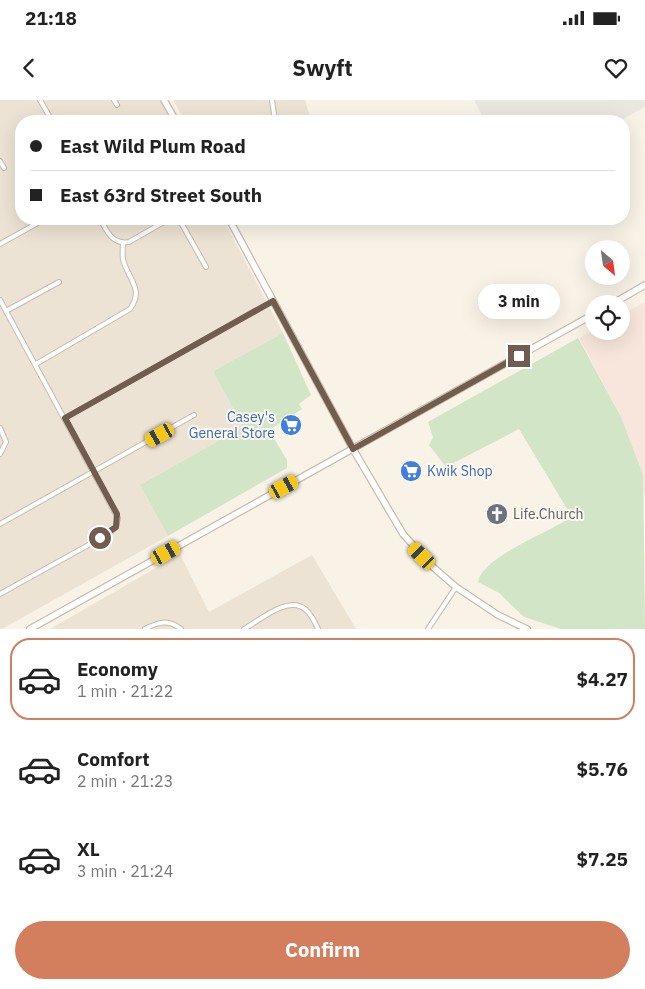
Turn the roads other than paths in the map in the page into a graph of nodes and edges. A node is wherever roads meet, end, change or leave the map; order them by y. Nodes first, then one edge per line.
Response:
1 (40, 100) edge
2 (114, 100) edge
3 (164, 100) edge
4 (272, 100) edge
5 (117, 105) dead end
6 (49, 115) edge
7 (173, 115) edge
8 (274, 115) edge
9 (0, 161) edge
10 (4, 168) dead end
11 (34, 225) edge
12 (104, 225) edge
13 (159, 225) edge
14 (182, 225) edge
15 (232, 225) edge
16 (123, 243) junction
17 (0, 244) edge
18 (206, 267) dead end
19 (59, 282) dead end
20 (645, 285) edge
21 (628, 295) edge
22 (0, 300) edge
23 (273, 301) junction
24 (6, 311) junction
25 (585, 319) edge
26 (36, 364) junction
27 (194, 415) dead end
28 (65, 418) junction
29 (0, 428) edge
30 (353, 449) junction
31 (0, 454) edge
32 (94, 471) junction
33 (0, 524) edge
34 (456, 587) junction
35 (0, 594) edge
36 (30, 629) edge
37 (145, 629) edge
38 (180, 629) edge
39 (244, 629) edge
40 (318, 629) edge
41 (428, 629) edge
42 (527, 629) edge

1 - 6 street
2 - 5 street
3 - 7 main road
4 - 8 street
9 - 10 street
11 - 17 street
12 - 16 street
13 - 16 street
14 - 18 street
15 - 23 main road
16 - 26 street
19 - 24 street
20 - 21 main road
22 - 24 street
23 - 28 street
23 - 30 main road
24 - 26 street
25 - 30 main road
26 - 28 street
27 - 32 street
28 - 32 street
29 - 31 street
30 - 34 main road
30 - 36 main road
32 - 33 street
32 - 35 street
34 - 41 street
34 - 42 main road
37 - 38 street
39 - 40 street

